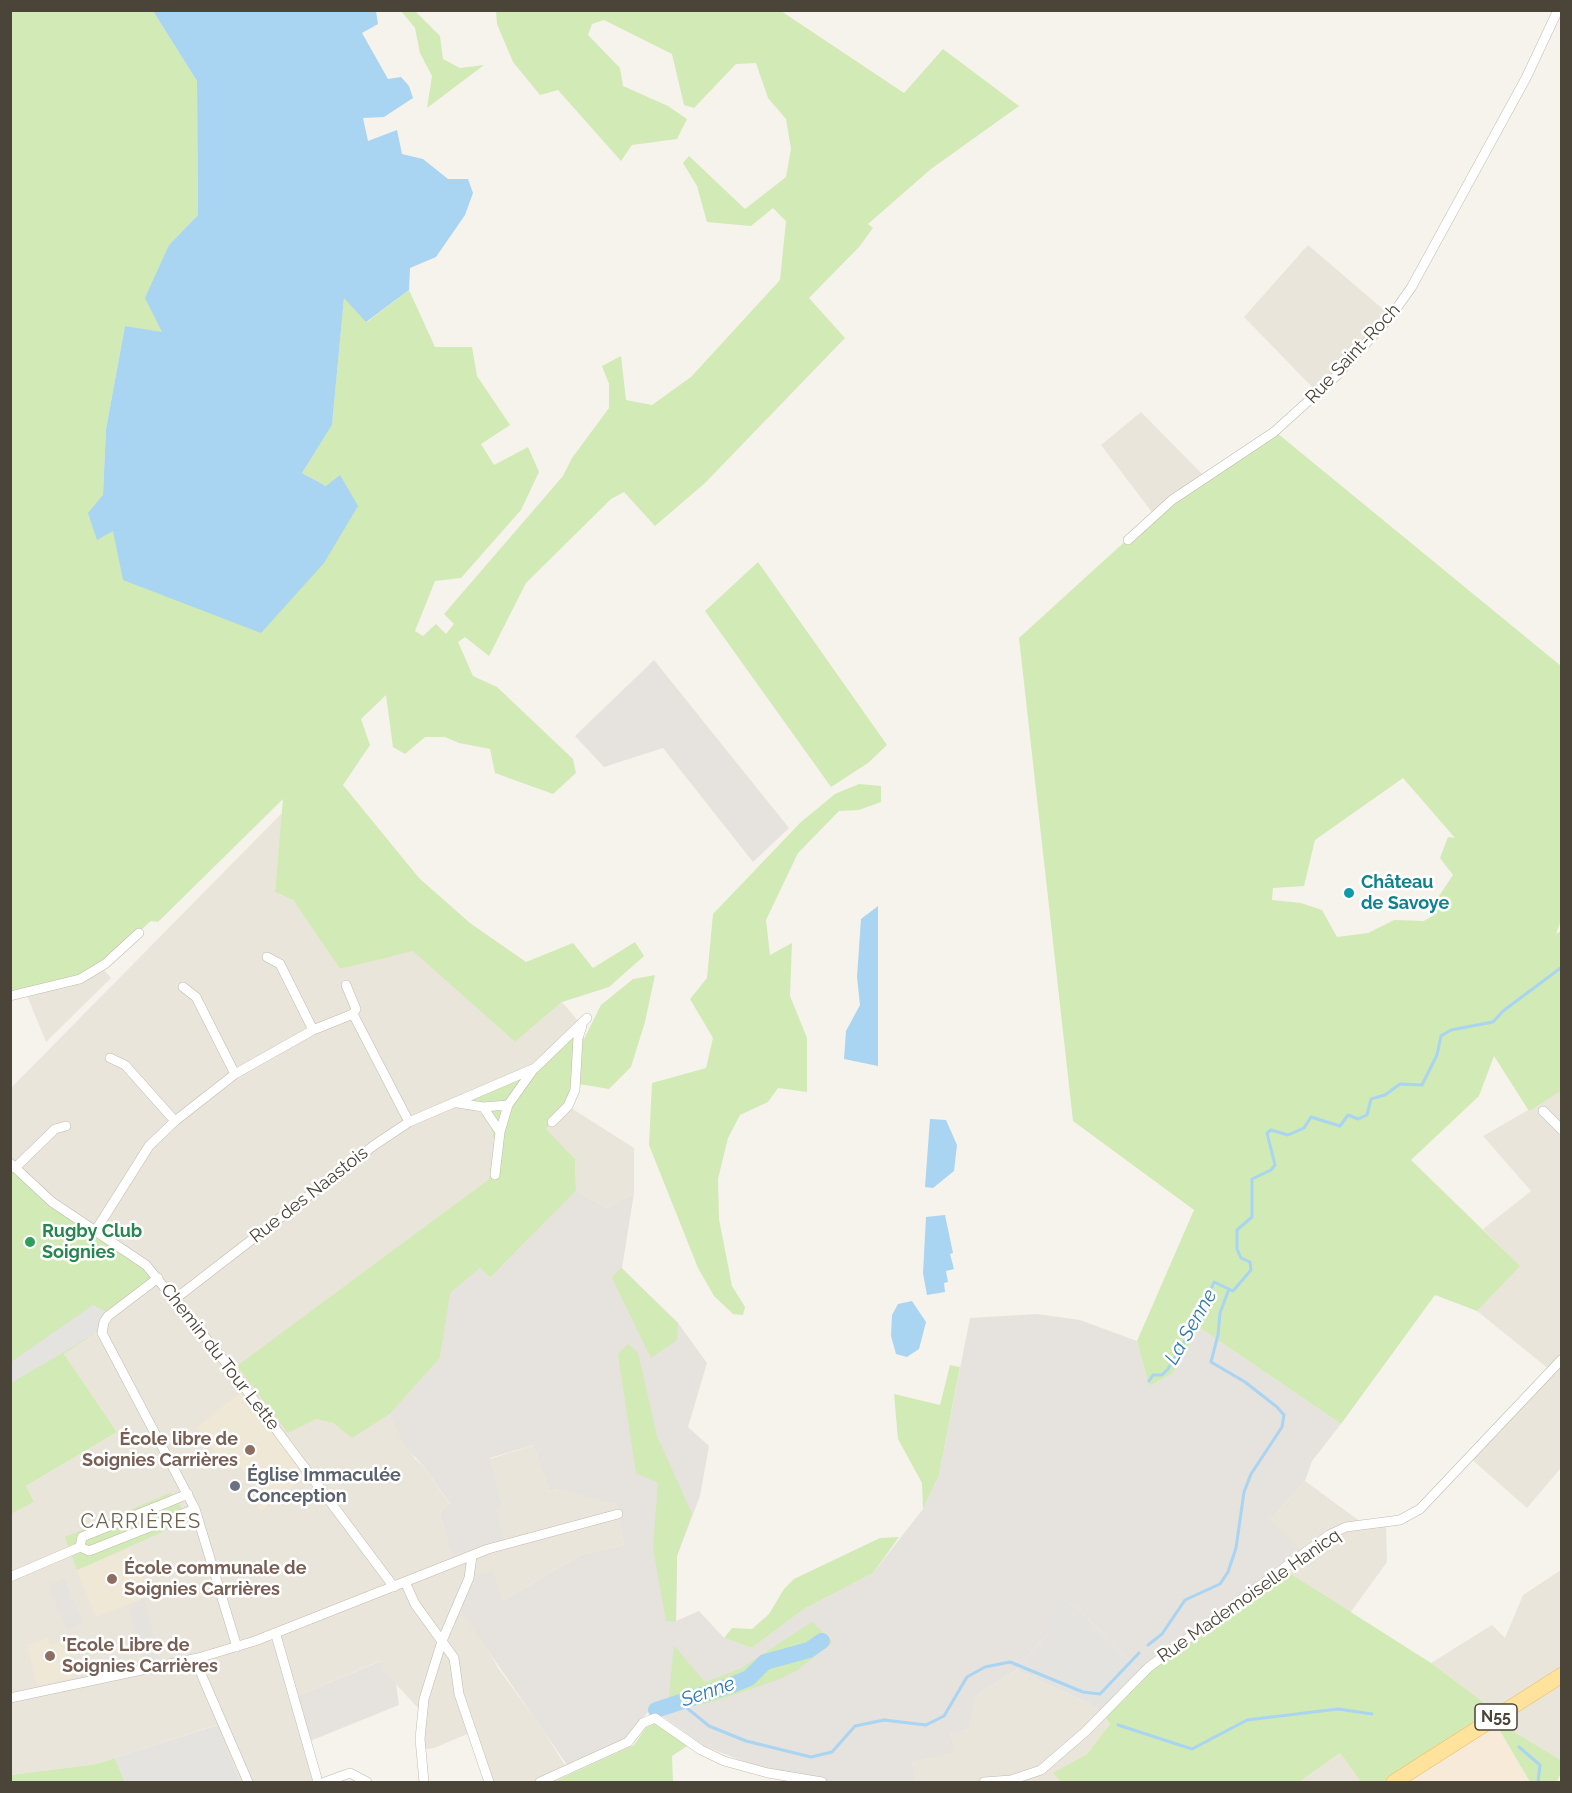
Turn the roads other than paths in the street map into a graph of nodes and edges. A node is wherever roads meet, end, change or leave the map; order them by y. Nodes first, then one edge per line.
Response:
1 (1557, 10) edge
2 (1128, 540) dead end
3 (139, 933) dead end
4 (267, 957) dead end
5 (346, 985) dead end
6 (183, 987) dead end
7 (10, 996) edge
8 (352, 1014) junction
9 (313, 1030) junction
10 (563, 1041) junction
11 (577, 1050) junction
12 (110, 1058) dead end
13 (535, 1068) junction
14 (235, 1074) junction
15 (450, 1104) junction
16 (508, 1105) junction
17 (483, 1107) junction
18 (1543, 1111) dead end
19 (175, 1121) junction
20 (409, 1122) junction
21 (552, 1122) dead end
22 (66, 1126) dead end
23 (1562, 1130) edge
24 (500, 1132) junction
25 (13, 1166) edge
26 (495, 1175) dead end
27 (96, 1230) junction
28 (158, 1278) junction
29 (176, 1299) junction
30 (1562, 1359) edge
31 (188, 1494) junction
32 (195, 1509) junction
33 (618, 1514) dead end
34 (80, 1547) junction
35 (472, 1556) junction
36 (10, 1576) edge
37 (405, 1582) junction
38 (394, 1587) junction
39 (276, 1635) junction
40 (442, 1641) junction
41 (237, 1647) junction
42 (198, 1658) junction
43 (1562, 1675) edge
44 (10, 1698) edge
45 (248, 1782) edge
46 (318, 1782) edge
47 (325, 1782) edge
48 (367, 1782) edge
49 (424, 1782) edge
50 (489, 1782) edge
51 (540, 1782) edge
52 (822, 1782) edge
53 (984, 1782) edge
54 (1394, 1782) edge

1 - 2 street, Rue Saint-Roch
3 - 7 street
4 - 9 street
5 - 8 street
6 - 14 street
8 - 9 street
8 - 20 street
9 - 14 street
10 - 11 street
10 - 11 street, Rue des Naastois
10 - 13 street, Rue des Naastois
11 - 21 street, Rue des Naastois
12 - 19 street
13 - 15 street, Rue des Naastois
13 - 16 street, Rue des Naastois
14 - 19 street
15 - 17 street, Rue des Naastois
15 - 20 street, Rue des Naastois
16 - 17 street, Rue des Naastois
16 - 24 street, Rue des Naastois
17 - 24 street
18 - 23 street
19 - 27 street
20 - 29 street, Rue des Naastois
22 - 25 street
24 - 26 street, Rue des Naastois
25 - 27 street, Chemin du Tour Lette
27 - 28 street, Chemin du Tour Lette
28 - 29 street, Chemin du Tour Lette
28 - 31 street
29 - 38 street, Chemin du Tour Lette
30 - 53 street, Rue Mademoiselle Hanicq
31 - 32 street
31 - 34 street
32 - 34 street
32 - 41 street
33 - 35 street
34 - 36 street
35 - 37 street
35 - 40 street
37 - 38 street
37 - 40 street
38 - 39 street
39 - 41 street
39 - 46 street
40 - 49 street
40 - 50 street
41 - 42 street
42 - 44 street
42 - 45 street
43 - 54 main road, N55
47 - 48 street
51 - 52 street

